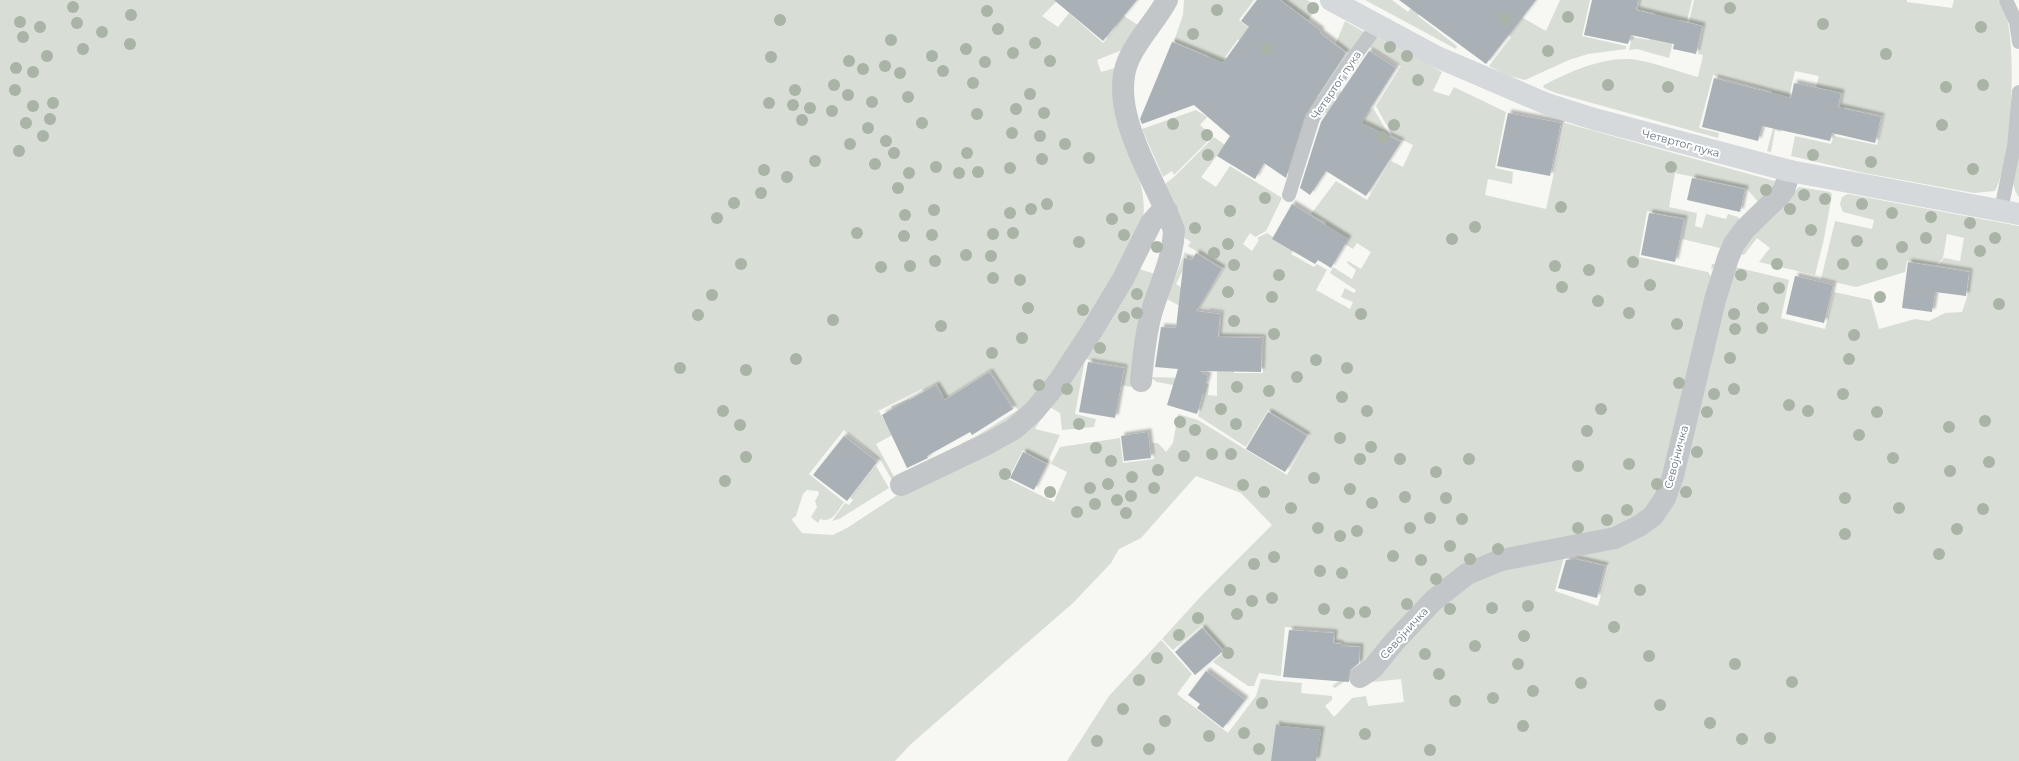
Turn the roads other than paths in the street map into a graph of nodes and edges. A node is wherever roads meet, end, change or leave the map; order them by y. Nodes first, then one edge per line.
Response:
1 (1167, 0) edge
2 (2006, 0) edge
3 (1337, 2) edge
4 (1377, 26) junction
5 (2019, 42) edge
6 (2019, 92) edge
7 (1790, 171) junction
8 (1289, 195) dead end
9 (1167, 211) junction
10 (2010, 212) edge
11 (1141, 381) dead end
12 (901, 486) dead end
13 (1360, 677) dead end

1 - 9 street
2 - 5 lane
3 - 4 street, Четвртог пука
4 - 7 street, Четвртог пука
4 - 8 lane, Четвртог пука
6 - 10 lane, Четвртог пука
7 - 10 street, Четвртог пука
7 - 13 street, Севојничка
9 - 11 street
9 - 12 street

